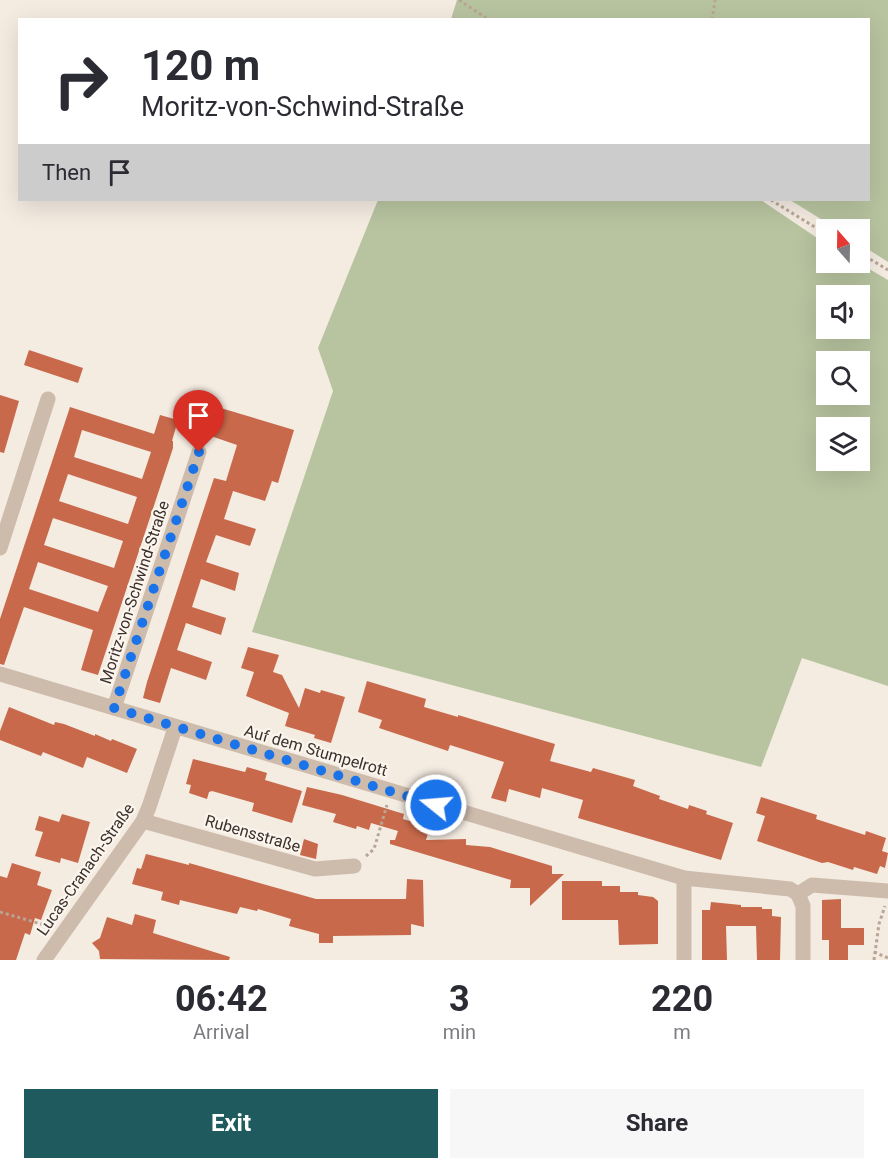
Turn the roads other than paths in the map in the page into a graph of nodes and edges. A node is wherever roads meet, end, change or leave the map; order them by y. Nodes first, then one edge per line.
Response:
1 (48, 399) dead end
2 (199, 452) dead end
3 (0, 548) edge
4 (0, 674) edge
5 (114, 708) junction
6 (175, 728) junction
7 (143, 821) junction
8 (354, 866) road end
9 (684, 878) junction
10 (888, 891) edge
11 (798, 894) junction
12 (44, 960) edge
13 (684, 960) edge
14 (803, 960) edge

1 - 3 street
2 - 5 street, Moritz-von-Schwind-Straße
4 - 5 street, Auf dem Stumpelrott
5 - 6 street, Auf dem Stumpelrott
6 - 7 street, Lucas-Cranach-Straße
6 - 9 street, Auf dem Stumpelrott
7 - 8 street, Rubensstraße
7 - 12 street, Lucas-Cranach-Straße
9 - 11 street, Auf dem Stumpelrott
9 - 13 street
10 - 11 street
11 - 14 street

